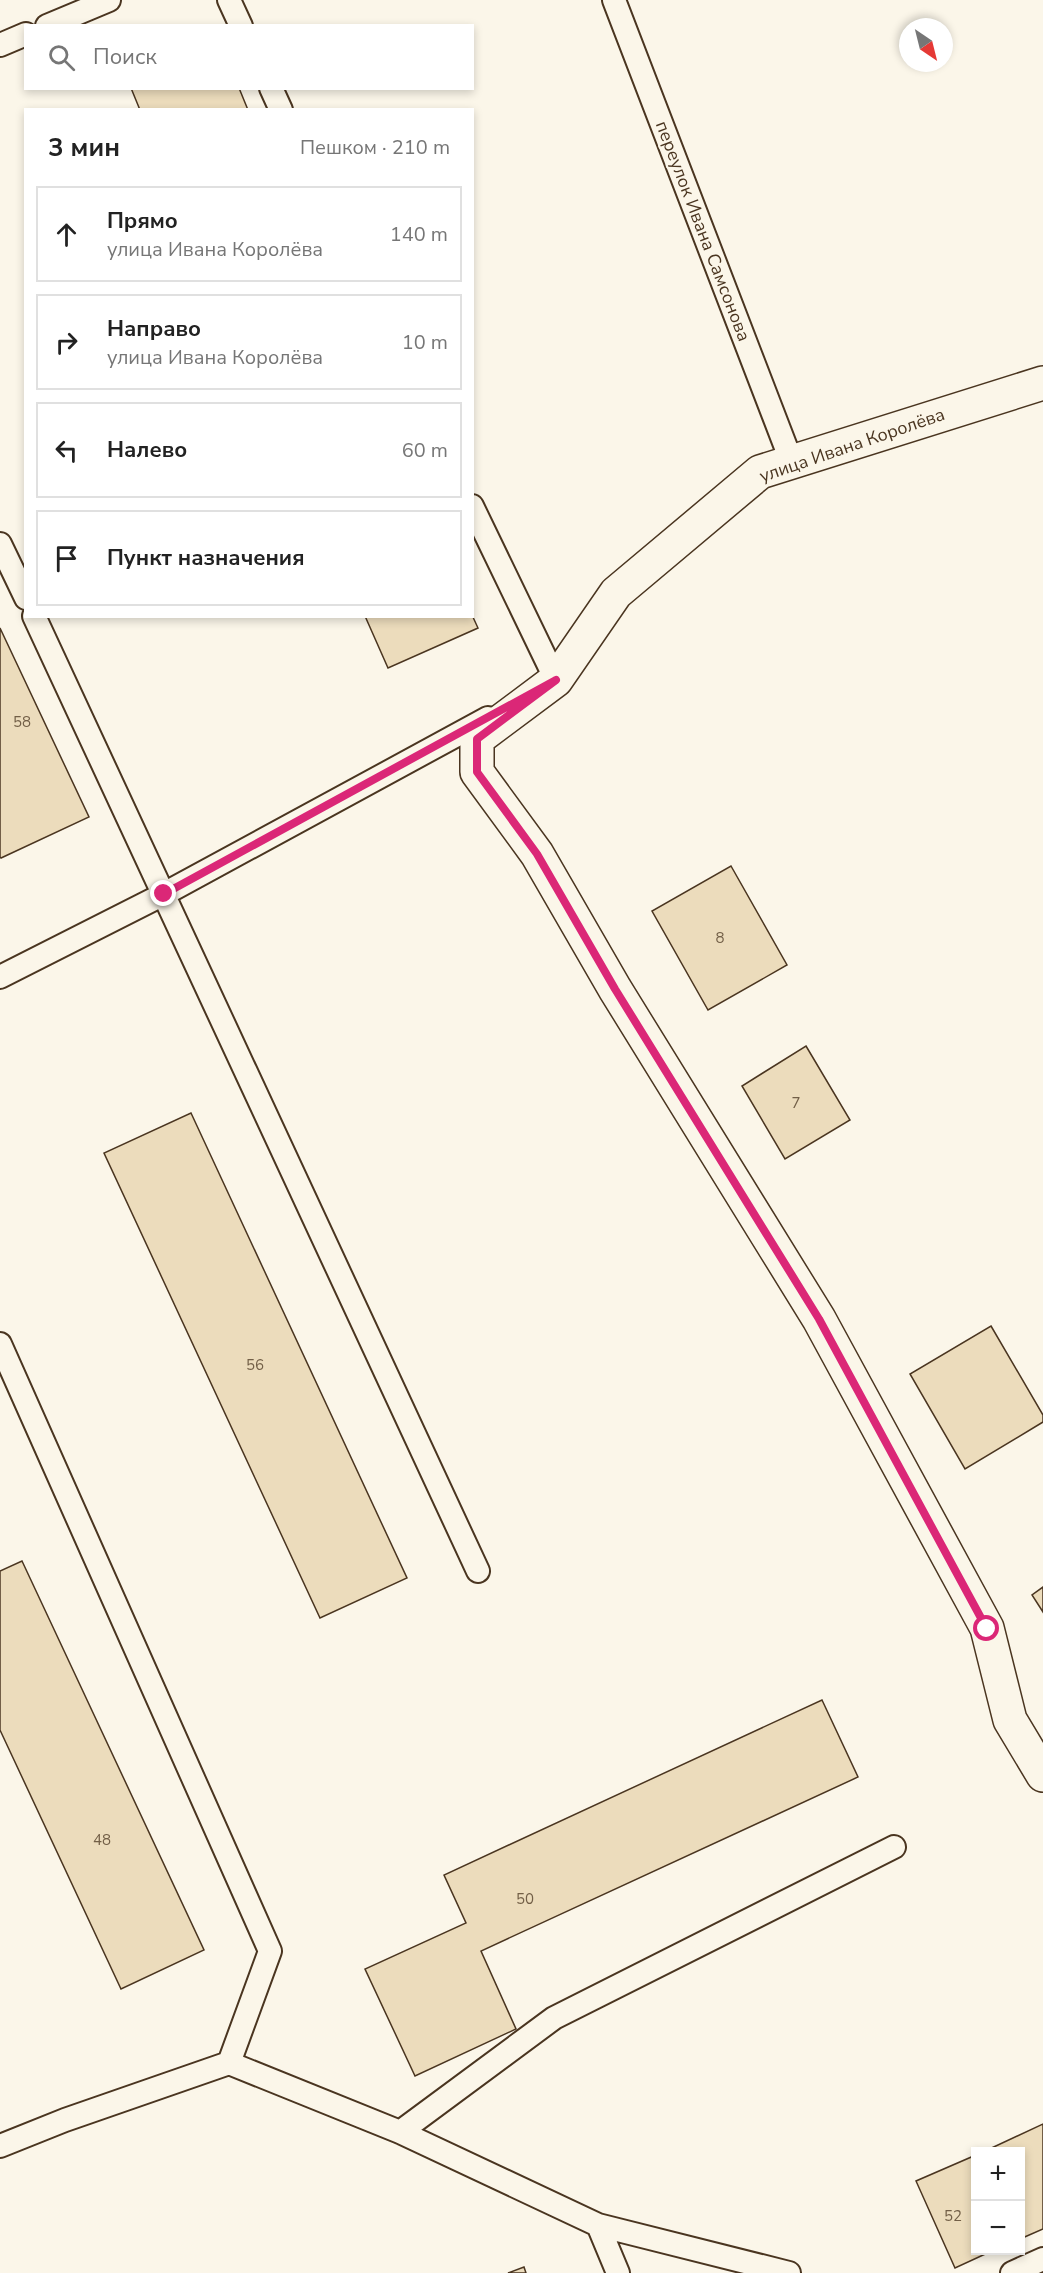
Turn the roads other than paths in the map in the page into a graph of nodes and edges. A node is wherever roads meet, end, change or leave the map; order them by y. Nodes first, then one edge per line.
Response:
1 (109, 0) edge
2 (229, 0) edge
3 (614, 0) edge
4 (52, 24) edge
5 (240, 24) edge
6 (24, 35) edge
7 (0, 45) edge
8 (272, 90) edge
9 (280, 108) edge
10 (1043, 383) edge
11 (792, 463) junction
12 (474, 510) edge
13 (0, 543) edge
14 (24, 594) edge
15 (35, 618) edge
16 (556, 680) junction
17 (164, 894) junction
18 (0, 977) edge
19 (0, 1344) edge
20 (478, 1571) dead end
21 (1043, 1775) edge
22 (894, 1847) dead end
23 (230, 2063) junction
24 (400, 2132) junction
25 (0, 2146) edge
26 (598, 2225) junction
27 (1043, 2259) edge
28 (618, 2273) edge
29 (789, 2273) edge
30 (1012, 2273) edge

1 - 4 lane
2 - 5 lane
3 - 11 lane, переулок Ивана Самсонова
6 - 7 lane
8 - 9 lane
10 - 11 street, улица Ивана Королёва
11 - 16 street, улица Ивана Королёва
12 - 16 lane
13 - 14 lane
15 - 17 lane
16 - 17 lane
16 - 21 street, улица Ивана Королёва
17 - 18 lane
17 - 20 lane
19 - 23 lane
22 - 24 lane
23 - 24 lane
23 - 25 lane
24 - 26 lane
26 - 28 lane
26 - 29 lane
27 - 30 lane

